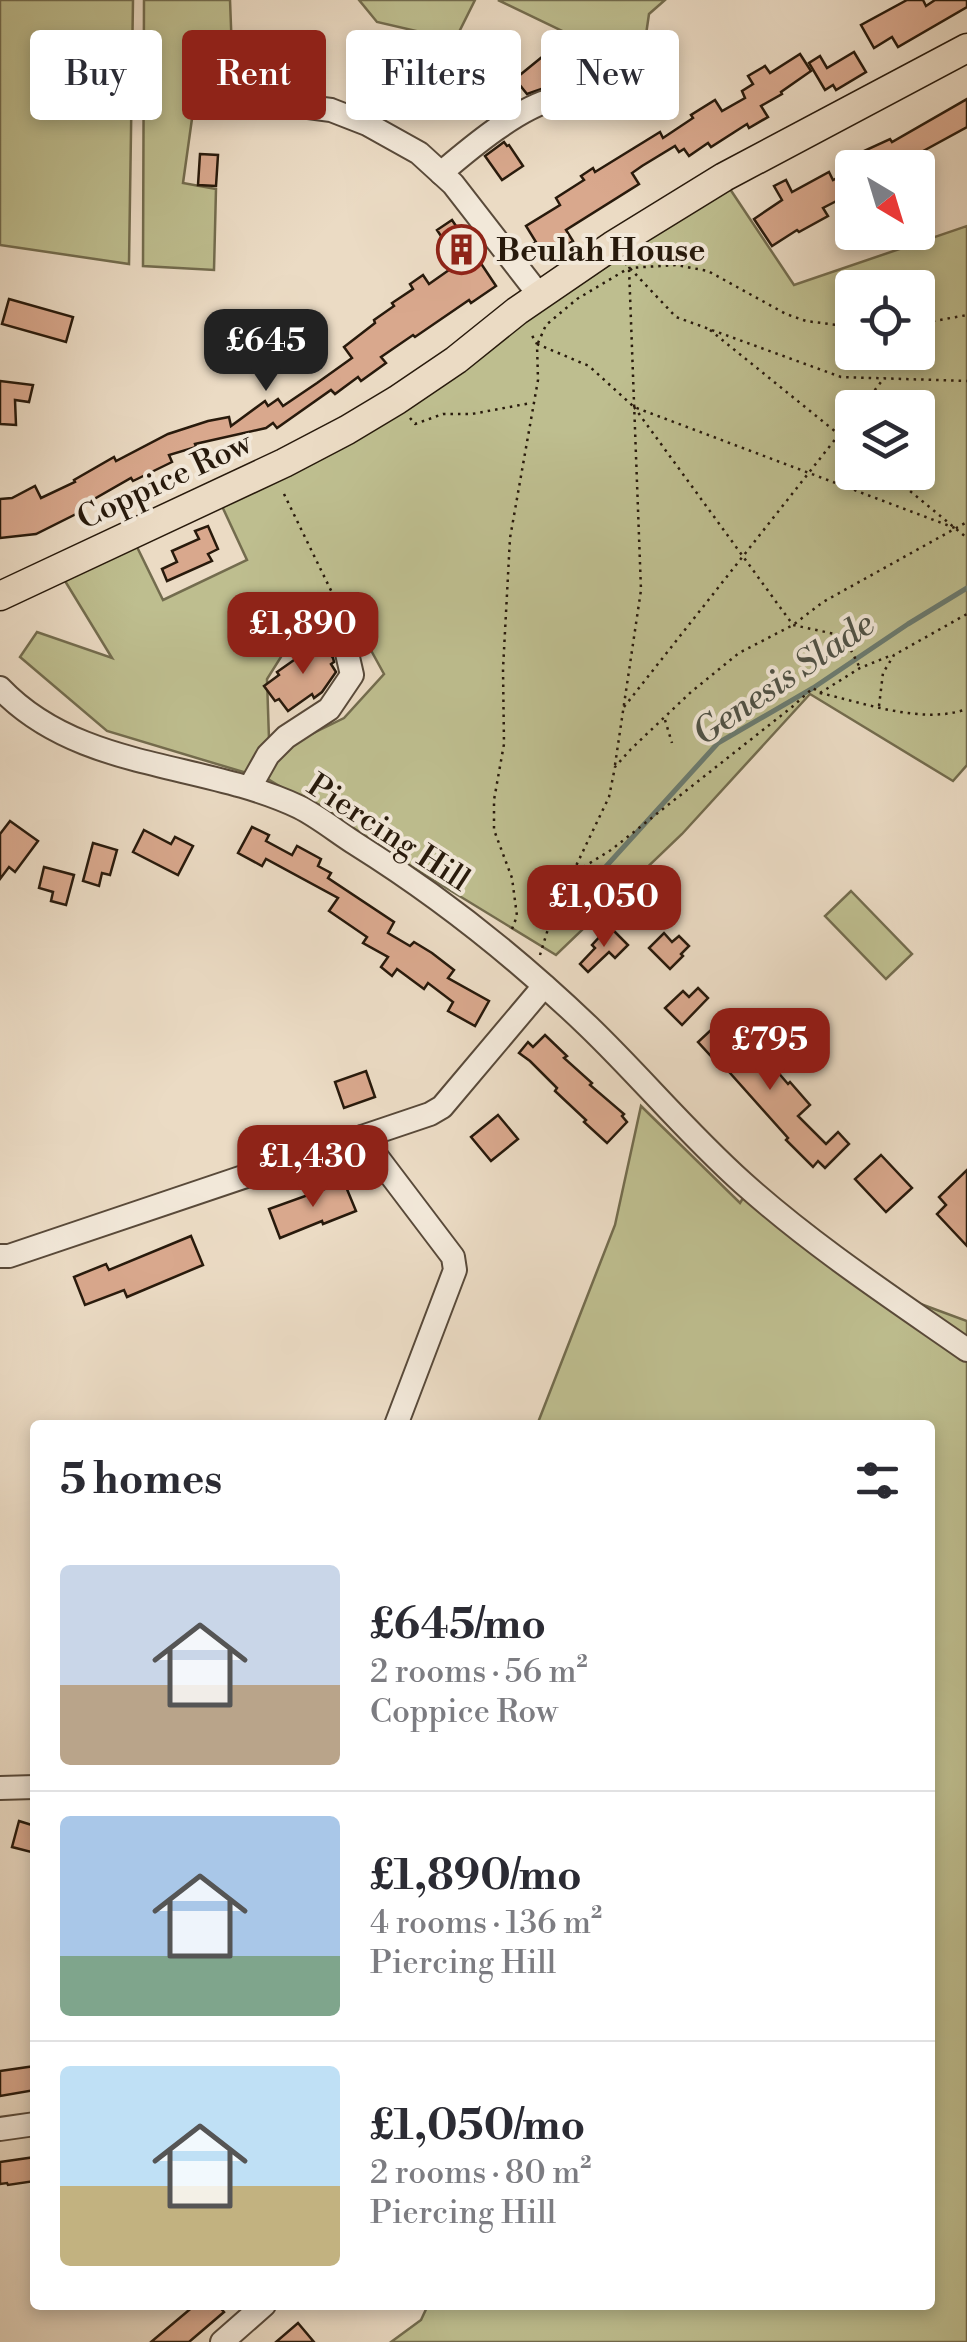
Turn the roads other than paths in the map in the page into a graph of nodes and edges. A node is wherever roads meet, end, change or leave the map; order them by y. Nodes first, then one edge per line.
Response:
1 (967, 48) edge
2 (541, 104) edge
3 (326, 109) edge
4 (441, 173) junction
5 (540, 296) junction
6 (0, 596) edge
7 (340, 626) road end
8 (0, 688) edge
9 (250, 787) junction
10 (535, 979) junction
11 (362, 1136) junction
12 (0, 1256) edge
13 (967, 1350) edge
14 (398, 1420) edge
15 (30, 1787) edge
16 (0, 1788) edge
17 (30, 2125) edge
18 (0, 2129) edge
19 (258, 2310) edge
20 (222, 2342) edge

1 - 5 main road, Coppice Row
2 - 4 street
3 - 4 street
4 - 5 street
5 - 6 main road, Coppice Row
7 - 9 street
8 - 9 street, Piercing Hill
9 - 10 street, Piercing Hill
10 - 11 street
10 - 13 street, Piercing Hill
11 - 12 street
11 - 14 street
15 - 16 street
17 - 18 street
19 - 20 street

